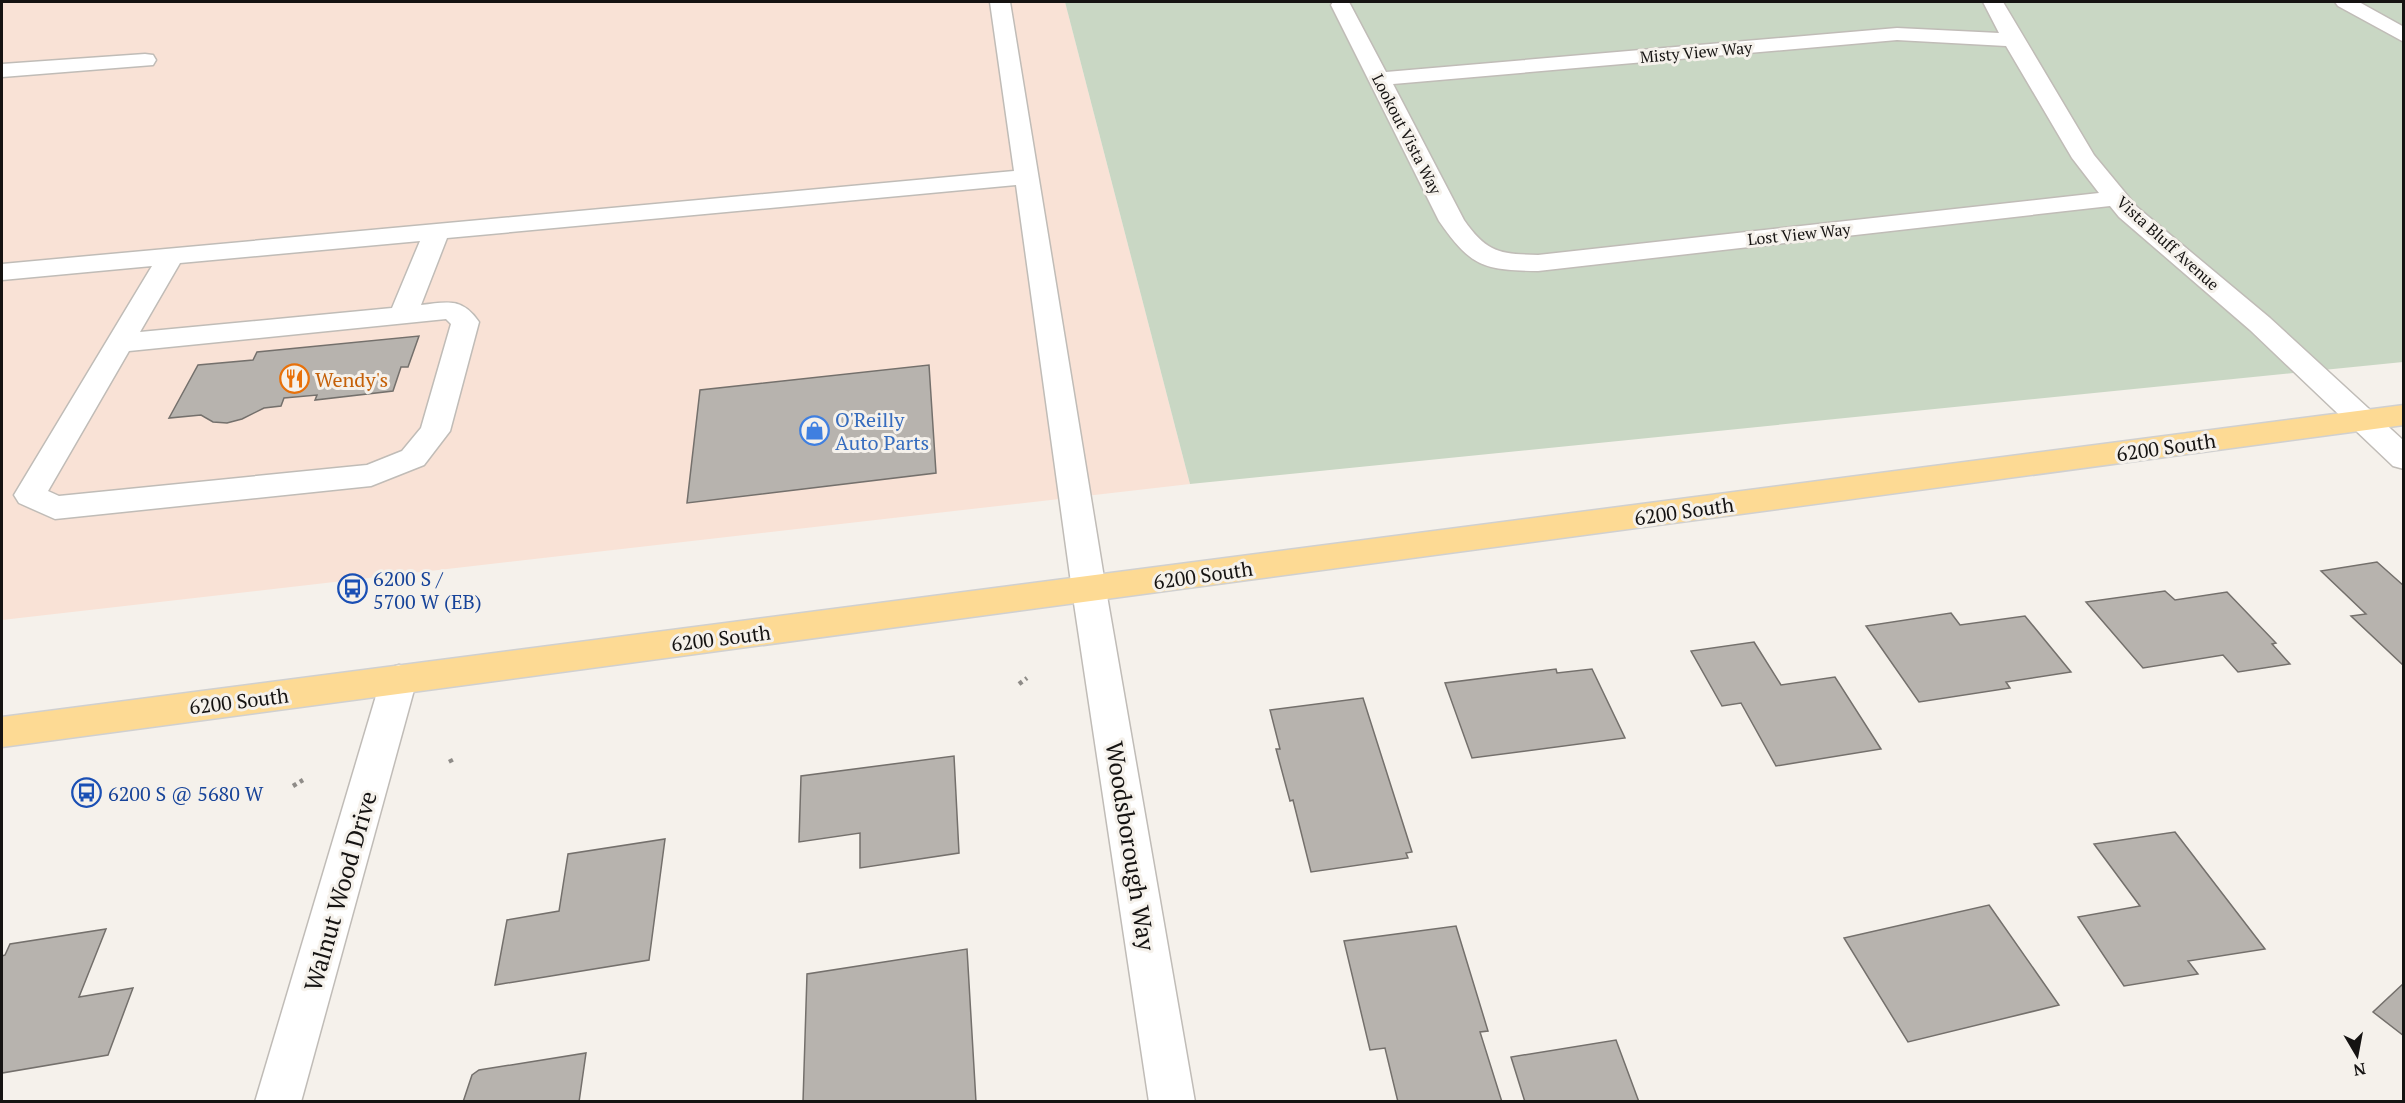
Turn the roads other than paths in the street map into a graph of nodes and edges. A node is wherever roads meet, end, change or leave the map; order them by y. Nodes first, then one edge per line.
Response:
1 (1000, 2) edge
2 (1994, 2) edge
3 (2345, 2) edge
4 (1341, 5) dead end
5 (2403, 36) edge
6 (2013, 40) junction
7 (145, 60) dead end
8 (2, 71) edge
9 (1379, 79) junction
10 (1028, 177) junction
11 (2117, 198) junction
12 (437, 231) junction
13 (171, 256) junction
14 (1482, 257) joint
15 (2, 272) edge
16 (404, 315) junction
17 (118, 343) junction
18 (2403, 415) edge
19 (2364, 420) junction
20 (2403, 459) edge
21 (1089, 590) junction
22 (399, 679) junction
23 (2, 732) edge
24 (278, 1101) edge
25 (1172, 1101) edge

1 - 10 street, Woodsborough Way
2 - 6 street, Vista Bluff Avenue
3 - 5 street
4 - 9 street, Lookout Vista Way
6 - 9 street, Misty View Way
6 - 11 street, Vista Bluff Avenue
7 - 8 street
9 - 14 street, Lookout Vista Way
10 - 12 street
10 - 21 street, Woodsborough Way
11 - 14 street, Lost View Way
11 - 19 street, Vista Bluff Avenue
12 - 13 street
12 - 16 street
13 - 15 street
13 - 17 street
16 - 17 street
16 - 17 street
18 - 19 main road, 6200 South
19 - 20 street, Vista Bluff Avenue
19 - 21 main road, 6200 South
21 - 22 main road, 6200 South
21 - 25 street, Woodsborough Way
22 - 23 main road, 6200 South
22 - 24 street, Walnut Wood Drive

